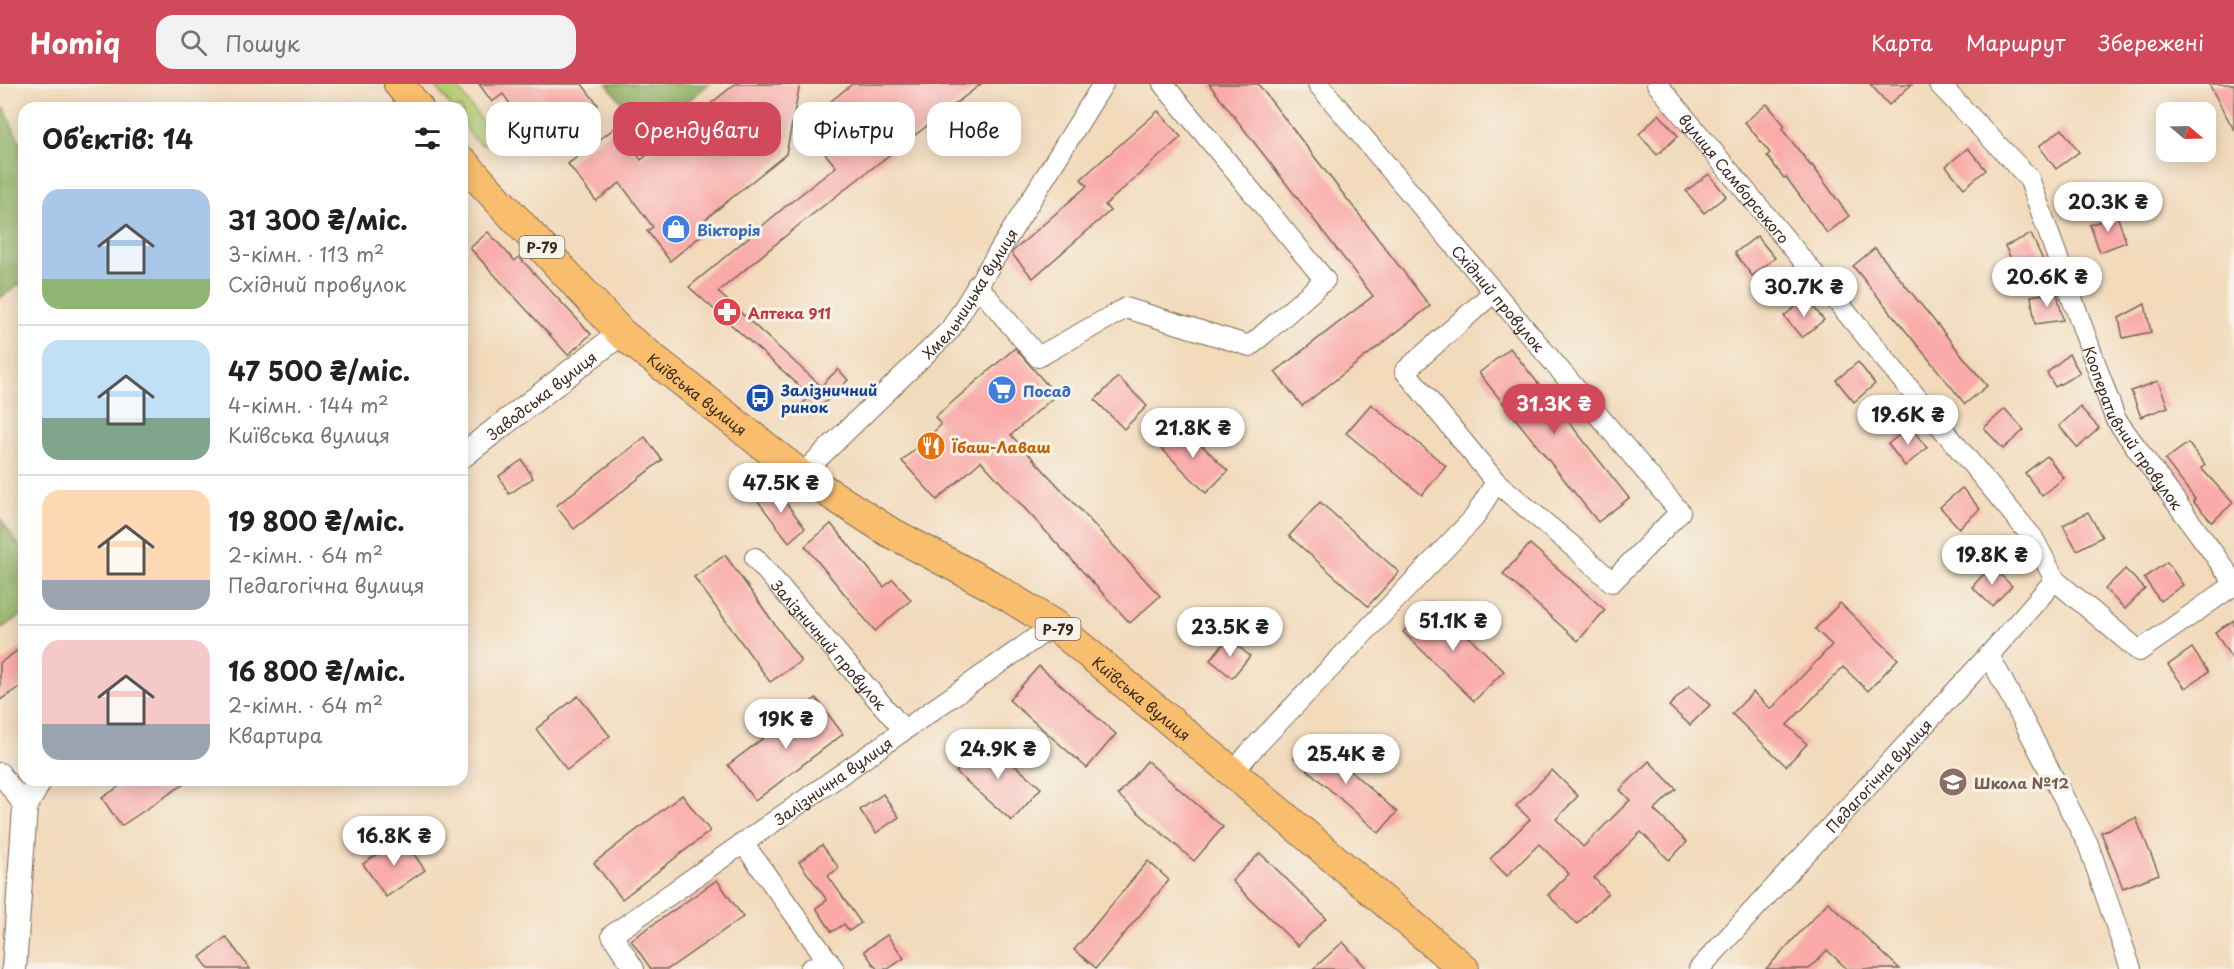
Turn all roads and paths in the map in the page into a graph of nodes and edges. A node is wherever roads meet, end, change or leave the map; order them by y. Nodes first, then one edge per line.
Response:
1 (399, 84) edge
2 (1103, 84) edge
3 (1163, 84) edge
4 (1318, 84) edge
5 (1657, 84) edge
6 (1939, 84) edge
7 (413, 102) edge
8 (468, 173) edge
9 (978, 285) junction
10 (1494, 292) junction
11 (621, 333) junction
12 (468, 451) edge
13 (801, 475) junction
14 (1496, 482) junction
15 (755, 558) dead end
16 (2055, 580) junction
17 (2234, 583) edge
18 (1054, 625) junction
19 (1989, 655) junction
20 (904, 730) junction
21 (0, 772) edge
22 (1233, 773) junction
23 (37, 786) edge
24 (26, 807) junction
25 (743, 843) junction
26 (831, 964) edge
27 (14, 969) edge
28 (634, 969) edge
29 (810, 969) edge
30 (1464, 969) edge
31 (1699, 969) edge
32 (2131, 969) edge

1 - 7 main road
2 - 9 street, Хмельницька вулиця
3 - 9 street
4 - 10 street, Східний провулок
5 - 16 street, вулиця Самборського
6 - 17 street, Кооперативний провулок
8 - 11 main road, Р-79
9 - 13 street, Хмельницька вулиця
10 - 14 street
10 - 14 street, Східний провулок
11 - 12 street, Заводська вулиця
11 - 13 main road, Київська вулиця / Р-79
13 - 18 main road, Київська вулиця / Р-79
14 - 22 street
15 - 20 street, Залізничний провулок
16 - 17 street, вулиця Самборського
16 - 19 street, Педагогічна вулиця
18 - 20 street, Залізнична вулиця
18 - 22 main road, Київська вулиця / Р-79
19 - 31 street, Педагогічна вулиця
19 - 32 street
20 - 25 street, Залізнична вулиця
21 - 24 street
22 - 30 main road, Київська вулиця / Р-79
23 - 24 street
24 - 27 street
25 - 26 street
25 - 28 street, Залізнична вулиця
26 - 29 street

